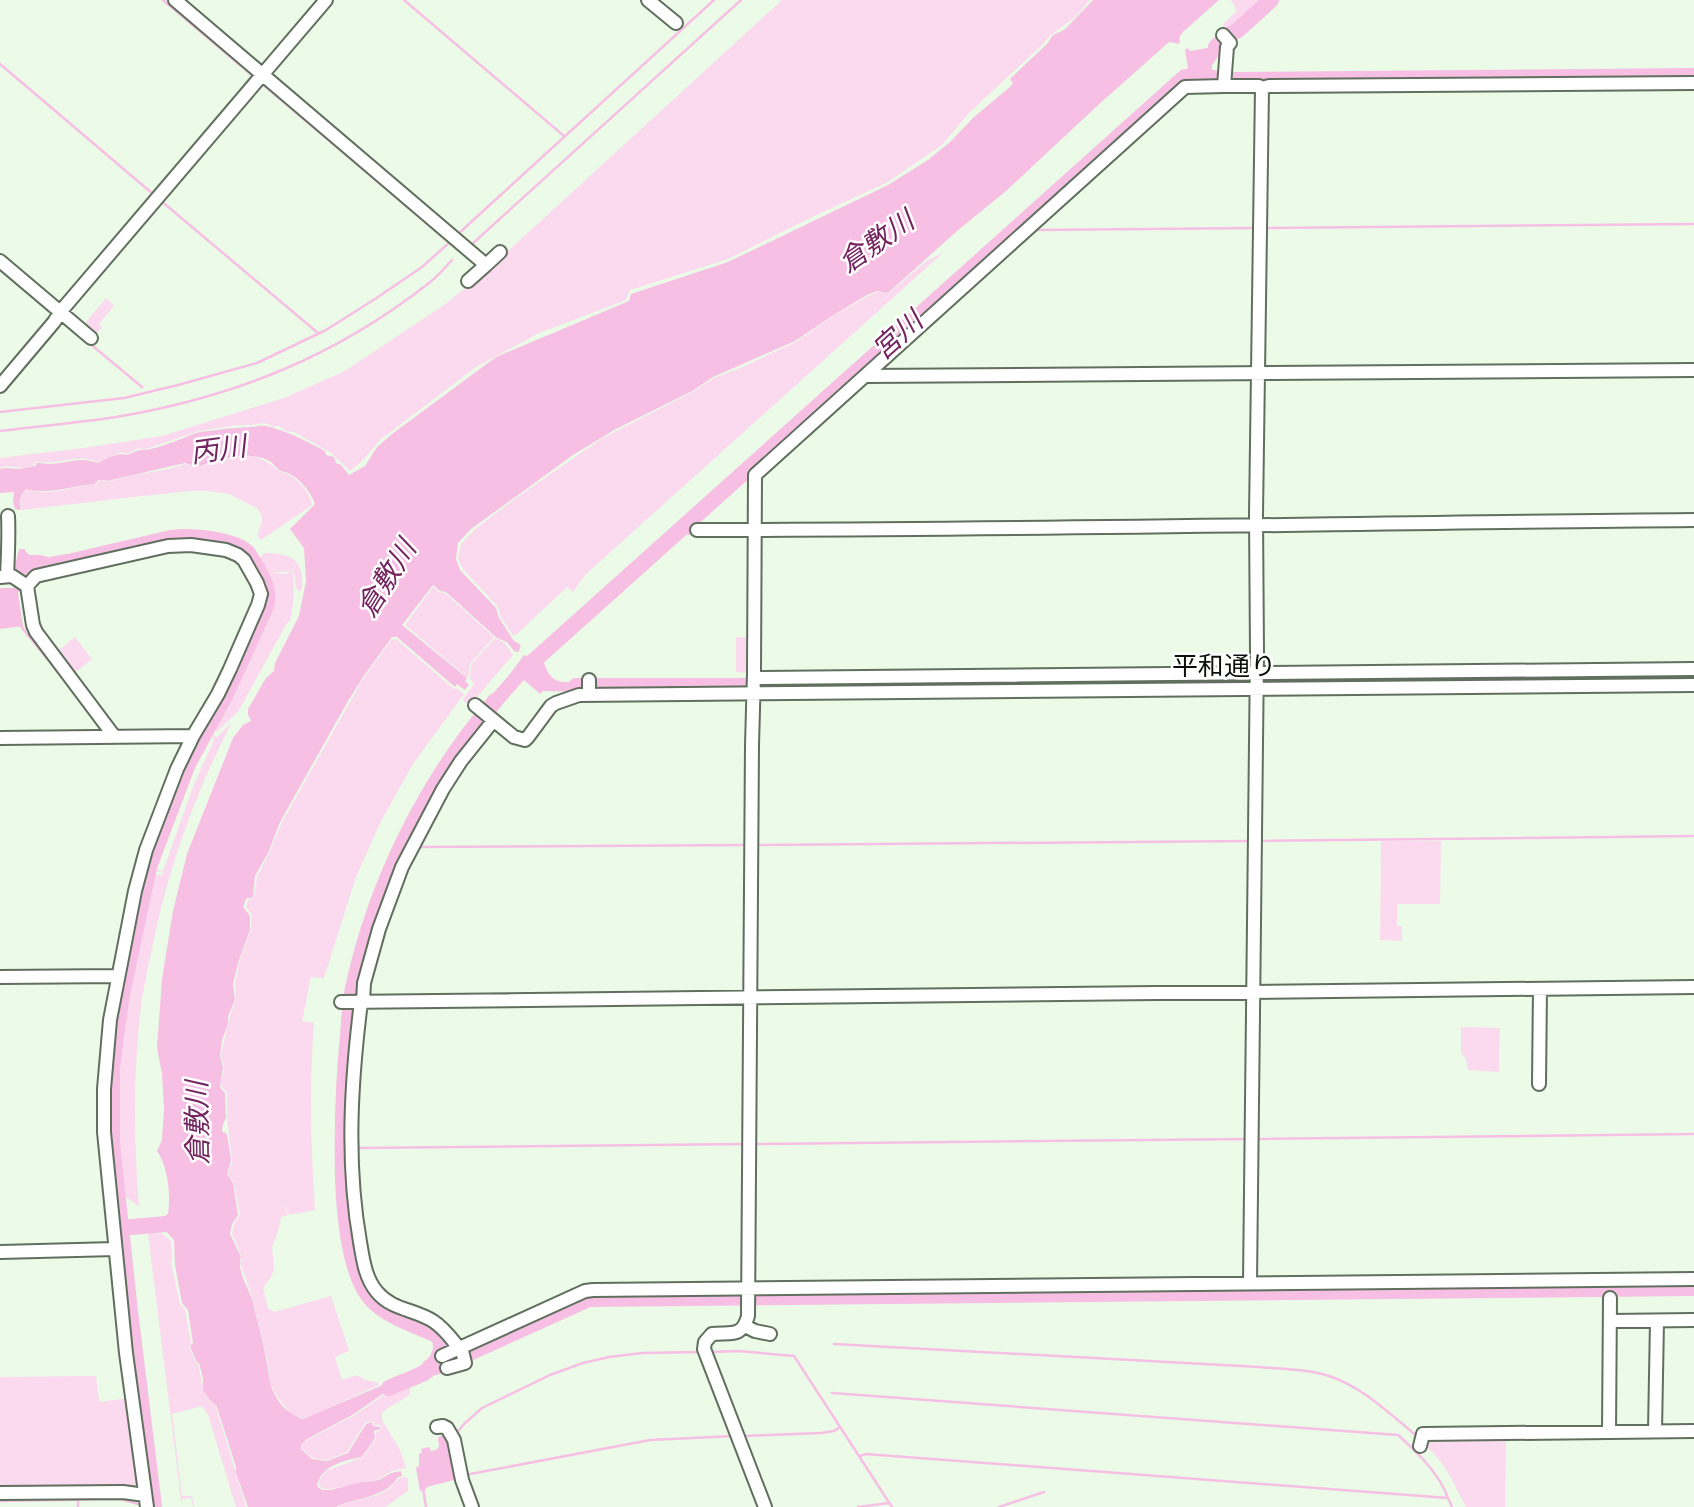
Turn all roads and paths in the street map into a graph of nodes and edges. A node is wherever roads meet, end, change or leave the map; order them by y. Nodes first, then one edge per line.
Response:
1 (175, 0) edge
2 (326, 0) edge
3 (648, 0) edge
4 (676, 23) dead end
5 (1225, 38) dead end
6 (263, 75) junction
7 (1224, 82) junction
8 (1694, 83) edge
9 (1262, 88) junction
10 (500, 252) dead end
11 (0, 261) edge
12 (486, 265) junction
13 (468, 281) dead end
14 (59, 315) junction
15 (91, 338) dead end
16 (1694, 370) edge
17 (1259, 376) junction
18 (863, 378) junction
19 (0, 386) edge
20 (8, 516) dead end
21 (1694, 520) edge
22 (1257, 528) junction
23 (697, 530) dead end
24 (754, 533) junction
25 (15, 580) edge
26 (1694, 670) edge
27 (1256, 680) junction
28 (1694, 685) edge
29 (754, 686) junction
30 (477, 707) dead end
31 (491, 719) junction
32 (114, 736) junction
33 (193, 736) junction
34 (0, 738) edge
35 (118, 976) junction
36 (0, 977) edge
37 (1694, 987) edge
38 (1253, 989) junction
39 (1540, 989) junction
40 (751, 994) junction
41 (362, 1000) junction
42 (342, 1002) dead end
43 (1539, 1084) dead end
44 (115, 1249) junction
45 (0, 1252) edge
46 (1694, 1279) edge
47 (1251, 1282) junction
48 (748, 1294) junction
49 (1610, 1298) dead end
50 (1694, 1320) edge
51 (1610, 1321) junction
52 (1657, 1321) junction
53 (745, 1326) junction
54 (770, 1334) dead end
55 (461, 1352) junction
56 (442, 1356) dead end
57 (447, 1368) dead end
58 (1655, 1431) junction
59 (1694, 1431) edge
60 (446, 1432) dead end
61 (1609, 1432) junction
62 (1422, 1440) dead end
63 (0, 1493) edge
64 (146, 1501) edge
65 (472, 1507) edge
66 (765, 1507) edge

1 - 6 street
2 - 6 street
3 - 4 street
5 - 7 street
6 - 12 street
6 - 14 street
7 - 9 street
7 - 18 street
8 - 9 street
9 - 17 street
10 - 12 street
11 - 14 street
12 - 13 street
14 - 15 street
14 - 19 street
16 - 17 street
17 - 18 street
17 - 22 street
18 - 24 street
20 - 25 street
21 - 22 street
22 - 24 street
22 - 27 street
23 - 24 street
24 - 29 street
25 - 32 street
25 - 33 street
26 - 27 street
27 - 28 street, 平和通り
27 - 29 street, 平和通り
27 - 38 street
29 - 31 street, 平和通り
29 - 40 street
30 - 31 street
31 - 41 street
32 - 33 street
32 - 34 street
33 - 35 street
35 - 36 street
35 - 44 street
37 - 39 street
38 - 39 street
38 - 40 street
38 - 47 street
39 - 43 street
40 - 41 street
40 - 48 street
41 - 42 street
41 - 55 street
44 - 45 street
44 - 64 street
46 - 47 street
47 - 48 street
48 - 53 street
48 - 55 street
49 - 51 street
50 - 52 street
51 - 52 street
51 - 61 street
52 - 58 street
53 - 54 street
53 - 66 street
55 - 56 street
55 - 57 street
58 - 59 street
58 - 61 street
60 - 65 street
61 - 62 street
63 - 64 street

